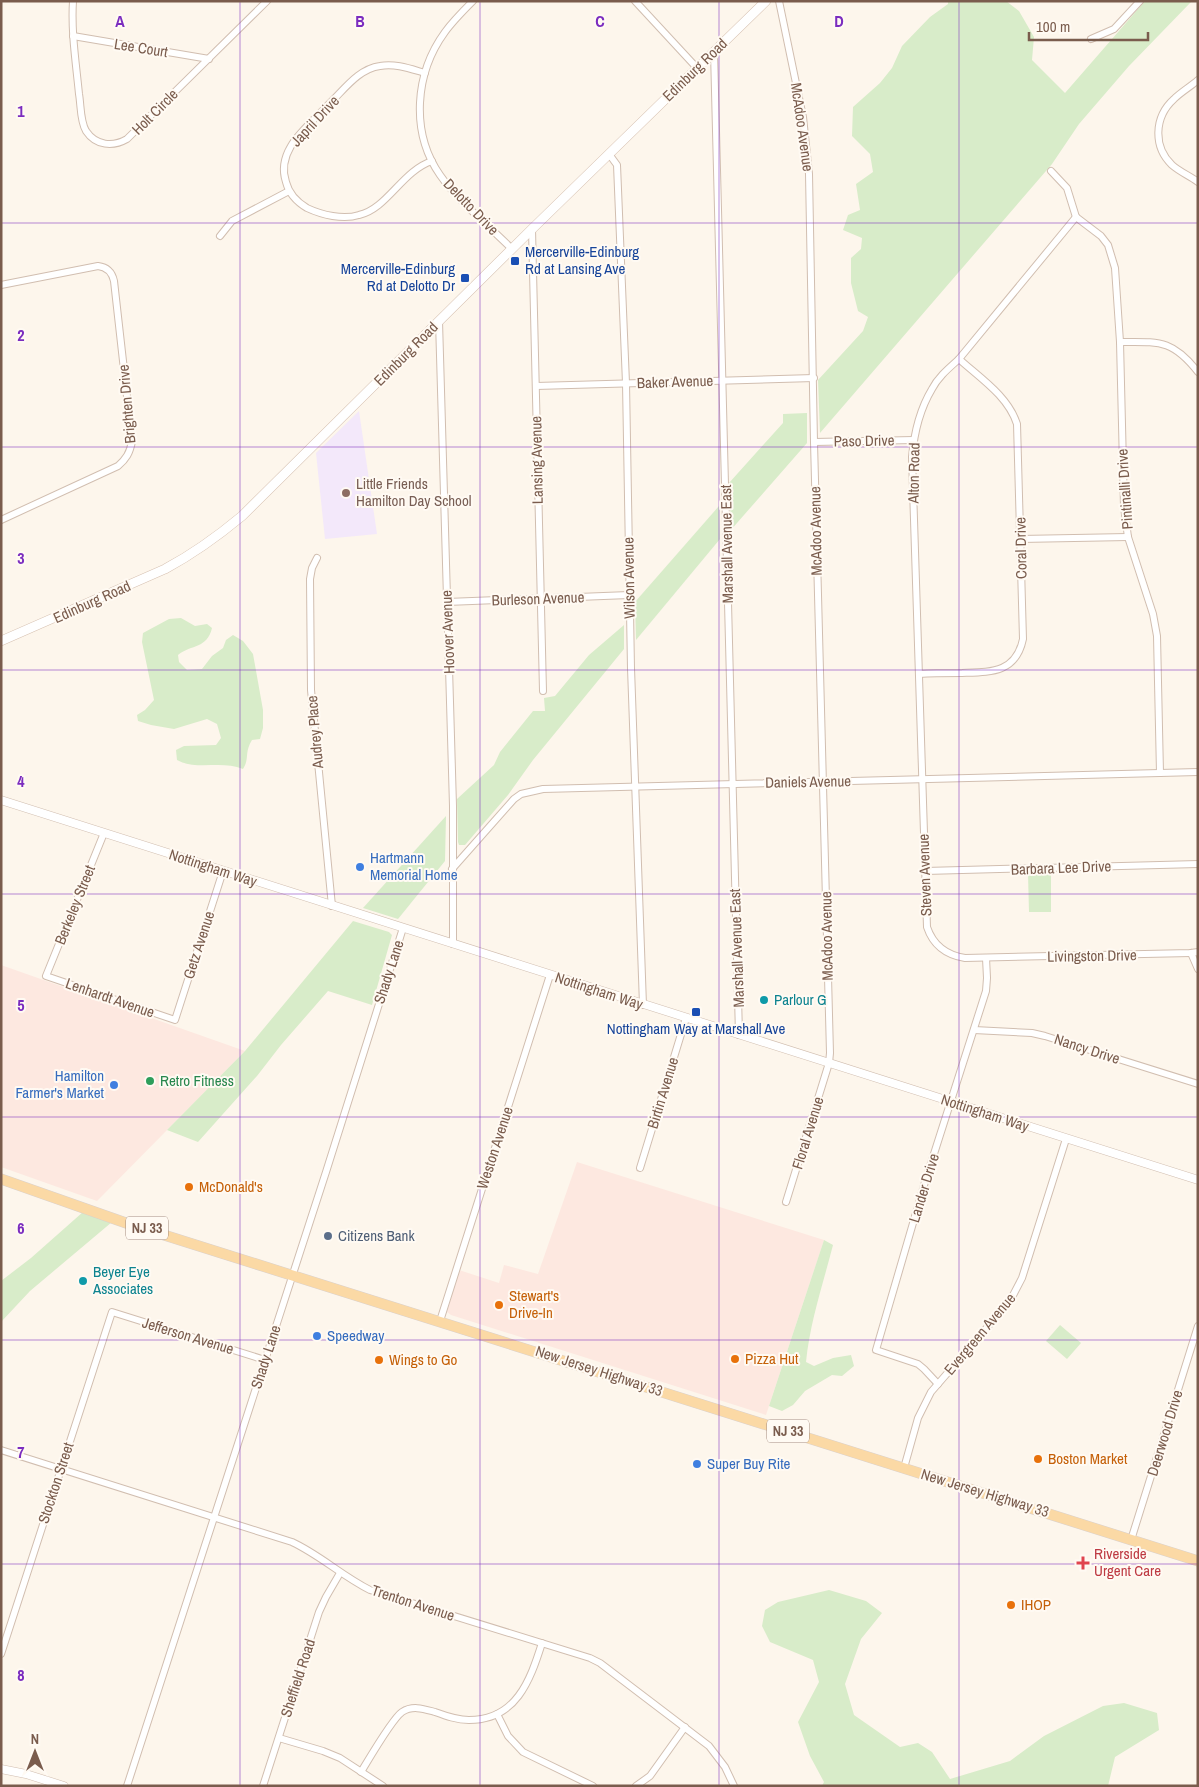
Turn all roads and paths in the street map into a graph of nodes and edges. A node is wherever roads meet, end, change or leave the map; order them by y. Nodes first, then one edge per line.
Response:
1 (73, 1) edge
2 (267, 1) edge
3 (636, 1) edge
4 (766, 1) edge
5 (779, 1) edge
6 (1140, 1) edge
7 (472, 2) edge
8 (73, 36) junction
9 (1091, 39) dead end
10 (714, 52) junction
11 (209, 59) junction
12 (698, 68) junction
13 (425, 73) junction
14 (1198, 80) edge
15 (609, 154) junction
16 (432, 161) junction
17 (1051, 171) dead end
18 (1198, 182) edge
19 (289, 191) junction
20 (1076, 217) junction
21 (532, 229) junction
22 (220, 236) dead end
23 (512, 249) junction
24 (1, 285) edge
25 (439, 321) junction
26 (1120, 342) junction
27 (959, 359) junction
28 (1198, 372) edge
29 (814, 378) junction
30 (723, 381) junction
31 (626, 384) junction
32 (536, 386) junction
33 (914, 440) junction
34 (814, 442) junction
35 (1, 520) edge
36 (1128, 537) junction
37 (1020, 538) junction
38 (317, 558) dead end
39 (629, 596) junction
40 (541, 599) junction
41 (447, 602) junction
42 (1, 641) edge
43 (919, 674) junction
44 (543, 691) dead end
45 (1198, 772) edge
46 (1160, 773) junction
47 (922, 780) junction
48 (824, 782) junction
49 (732, 784) junction
50 (634, 787) junction
51 (1, 800) edge
52 (104, 833) junction
53 (1198, 864) edge
54 (452, 869) junction
55 (223, 871) junction
56 (925, 871) junction
57 (332, 906) junction
58 (403, 928) junction
59 (453, 944) junction
60 (1194, 953) edge
61 (986, 958) junction
62 (1198, 969) edge
63 (550, 975) junction
64 (46, 976) joint
65 (643, 1004) junction
66 (686, 1018) junction
67 (175, 1020) joint
68 (974, 1030) junction
69 (739, 1035) junction
70 (829, 1064) junction
71 (1198, 1084) edge
72 (951, 1102) junction
73 (1066, 1139) junction
74 (640, 1168) dead end
75 (1, 1179) edge
76 (1198, 1180) edge
77 (786, 1202) dead end
78 (293, 1275) junction
79 (112, 1312) joint
80 (440, 1321) junction
81 (1198, 1326) edge
82 (265, 1360) junction
83 (938, 1384) junction
84 (1, 1450) edge
85 (904, 1468) junction
86 (61, 1469) junction
87 (214, 1518) junction
88 (1131, 1540) junction
89 (1198, 1561) edge
90 (340, 1573) junction
91 (542, 1643) junction
92 (1, 1654) edge
93 (496, 1714) junction
94 (685, 1727) junction
95 (279, 1738) junction
96 (1, 1769) edge
97 (361, 1772) junction
98 (64, 1786) edge
99 (127, 1786) edge
100 (263, 1786) edge
101 (383, 1786) edge
102 (593, 1786) edge
103 (636, 1786) edge
104 (734, 1786) edge

1 - 8 street, Holt Circle
2 - 11 street, Holt Circle
3 - 12 street
4 - 10 main road, Edinburg Road
5 - 29 street, McAdoo Avenue
6 - 9 street
7 - 13 street, Delotto Drive
8 - 11 street, Lee Court
8 - 11 street, Holt Circle
10 - 12 main road, Edinburg Road
10 - 30 street, Marshall Avenue East
12 - 15 main road, Edinburg Road
13 - 16 street, Delotto Drive
13 - 19 street, Japril Drive
14 - 18 street
15 - 21 main road, Edinburg Road
15 - 31 street, Wilson Avenue
16 - 19 street
16 - 23 street, Delotto Drive
17 - 20 street
19 - 22 street
20 - 26 street, Pintinalli Drive
20 - 27 street, Alton Road
21 - 23 main road, Edinburg Road
21 - 32 street, Lansing Avenue
23 - 25 main road, Edinburg Road
24 - 35 street, Brighten Drive
25 - 41 street, Hoover Avenue
25 - 42 main road, Edinburg Road
26 - 28 street
26 - 36 street, Pintinalli Drive
27 - 33 street, Alton Road
27 - 37 street, Coral Drive
29 - 30 street, Baker Avenue
29 - 34 street, McAdoo Avenue
30 - 31 street, Baker Avenue
30 - 49 street, Marshall Avenue East
31 - 32 street, Baker Avenue
31 - 39 street, Wilson Avenue
32 - 40 street, Lansing Avenue
33 - 34 street, Paso Drive
33 - 43 street, Alton Road
34 - 48 street, McAdoo Avenue
36 - 37 street
36 - 46 street, Pintinalli Drive
37 - 43 street, Coral Drive
38 - 57 street, Audrey Place
39 - 40 street, Burleson Avenue
39 - 50 street, Wilson Avenue
40 - 41 street, Burleson Avenue
40 - 44 street, Lansing Avenue
41 - 54 street, Hoover Avenue
43 - 47 street, Alton Road
45 - 46 street, Daniels Avenue
46 - 47 street, Daniels Avenue
47 - 48 street, Daniels Avenue
47 - 56 street, Steven Avenue
48 - 49 street, Daniels Avenue
48 - 70 street, McAdoo Avenue
49 - 50 street, Daniels Avenue
49 - 69 street, Marshall Avenue East
50 - 54 street, Daniels Avenue
50 - 65 street, Wilson Avenue
51 - 52 street, Nottingham Way
52 - 55 street, Nottingham Way
52 - 64 street, Berkeley Street
53 - 56 street, Barbara Lee Drive
54 - 59 street, Hoover Avenue
55 - 57 street, Nottingham Way
55 - 67 street, Getz Avenue
56 - 61 street, Steven Avenue
57 - 58 street, Nottingham Way
58 - 59 street, Nottingham Way
58 - 78 street, Shady Lane
59 - 63 street, Nottingham Way
60 - 61 street, Livingston Drive
60 - 62 street
61 - 68 street, Lander Drive
63 - 65 street, Nottingham Way
63 - 80 street, Weston Avenue
64 - 67 street, Lenhardt Avenue
65 - 66 street, Nottingham Way
66 - 69 street, Nottingham Way
66 - 74 street, Birtin Avenue
68 - 71 street, Nancy Drive
68 - 72 street, Lander Drive
69 - 70 street, Nottingham Way
70 - 72 street, Nottingham Way
70 - 77 street, Floral Avenue
72 - 73 street, Nottingham Way
72 - 83 street, Lander Drive
73 - 76 street, Nottingham Way
73 - 83 street, Evergreen Avenue
75 - 78 main road, New Jersey Highway 33 / NJ 33
78 - 80 main road, New Jersey Highway 33 / NJ 33
78 - 82 street, Shady Lane
79 - 82 street, Jefferson Avenue
79 - 86 street, Stockton Street
80 - 85 main road, New Jersey Highway 33 / NJ 33
81 - 88 street, Deerwood Drive
82 - 87 street, Shady Lane
83 - 85 street, Evergreen Avenue
84 - 86 street, Trenton Avenue
85 - 88 main road, New Jersey Highway 33 / NJ 33
86 - 87 street, Trenton Avenue
86 - 92 street, Stockton Street
87 - 90 street, Trenton Avenue
87 - 99 street, Shady Lane
88 - 89 main road, New Jersey Highway 33 / NJ 33
90 - 91 street, Trenton Avenue
90 - 95 street, Sheffield Road
91 - 93 street
91 - 94 street, Trenton Avenue
93 - 97 street
93 - 102 street
94 - 103 street
94 - 104 street, Trenton Avenue
95 - 97 street
95 - 100 street, Sheffield Road
96 - 98 street
97 - 101 street

